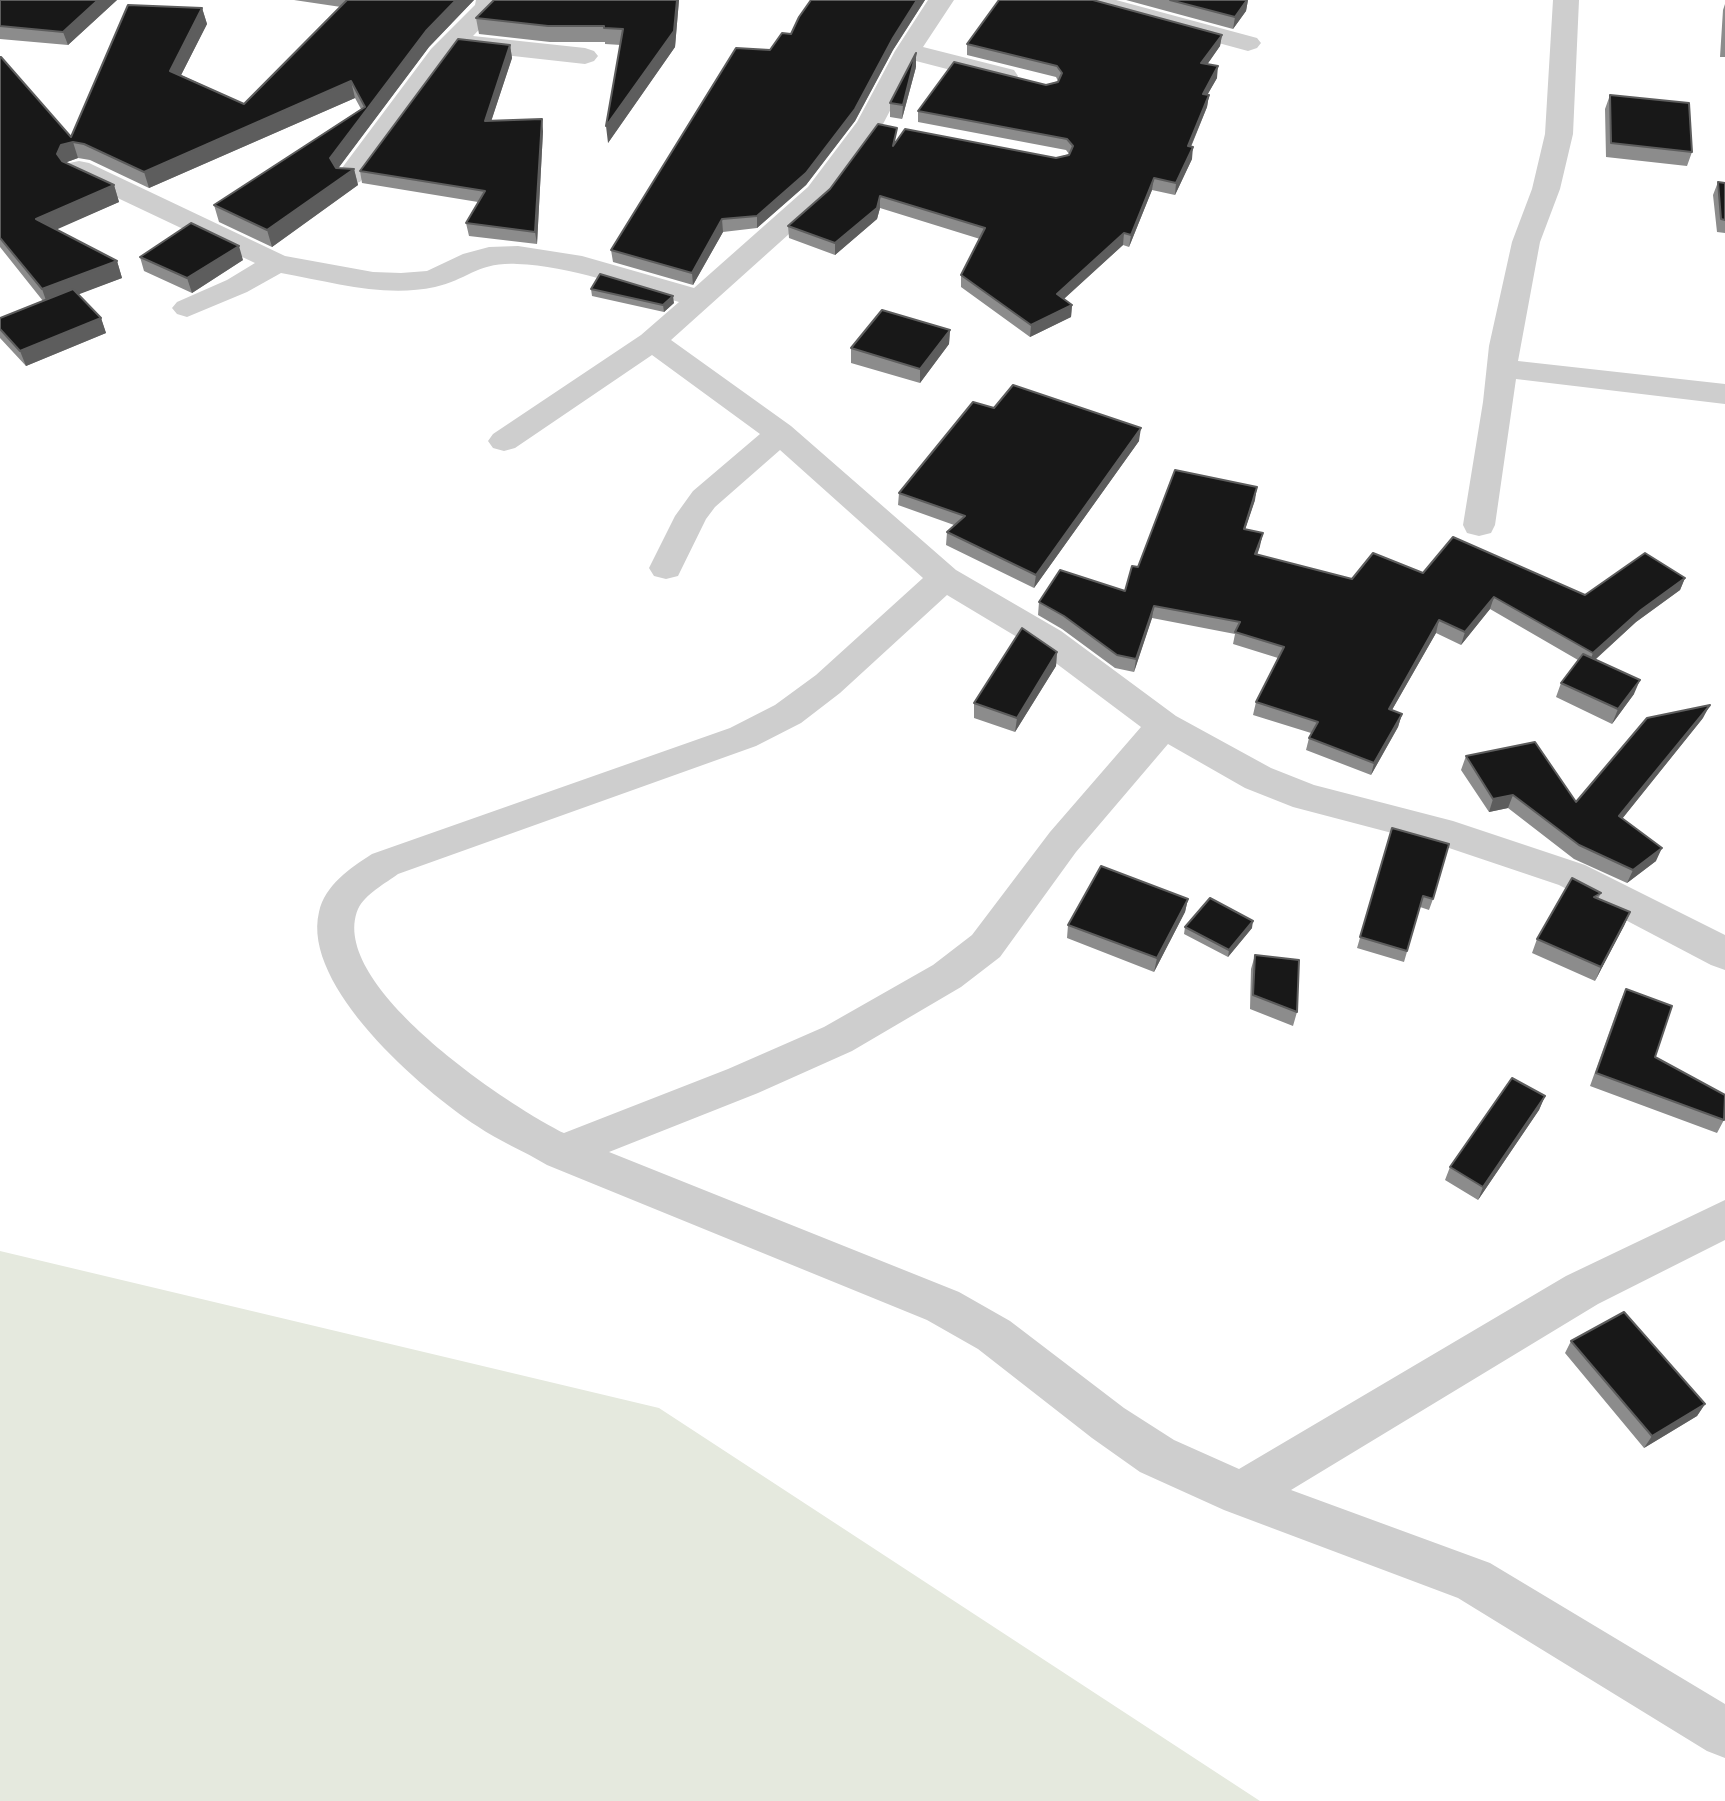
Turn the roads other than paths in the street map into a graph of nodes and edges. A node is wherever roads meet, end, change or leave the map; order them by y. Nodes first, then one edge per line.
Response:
1 (489, 0) edge
2 (908, 0) edge
3 (1087, 0) edge
4 (1566, 0) edge
5 (939, 2) edge
6 (453, 41) junction
7 (1248, 43) dead end
8 (908, 51) junction
9 (584, 56) dead end
10 (1034, 83) edge
11 (79, 169) edge
12 (350, 176) edge
13 (277, 263) junction
14 (698, 298) junction
15 (187, 308) dead end
16 (652, 341) junction
17 (1501, 368) junction
18 (1725, 394) edge
19 (780, 433) junction
20 (504, 441) dead end
21 (1479, 525) dead end
22 (666, 568) dead end
23 (944, 578) junction
24 (1164, 725) junction
25 (1725, 954) edge
26 (562, 1152) junction
27 (1725, 1219) edge
28 (1241, 1494) junction
29 (1725, 1733) edge

1 - 6 street
2 - 5 street
3 - 7 street
4 - 17 street
5 - 8 street
6 - 9 street
6 - 12 street
8 - 10 street
8 - 14 street
11 - 13 street
13 - 14 street
13 - 15 street
14 - 16 street
16 - 19 street
16 - 20 street
17 - 18 street
17 - 21 street
19 - 22 street
19 - 23 street
23 - 24 street
23 - 26 street
24 - 25 street
24 - 26 street
26 - 28 street
27 - 28 street
28 - 29 street

